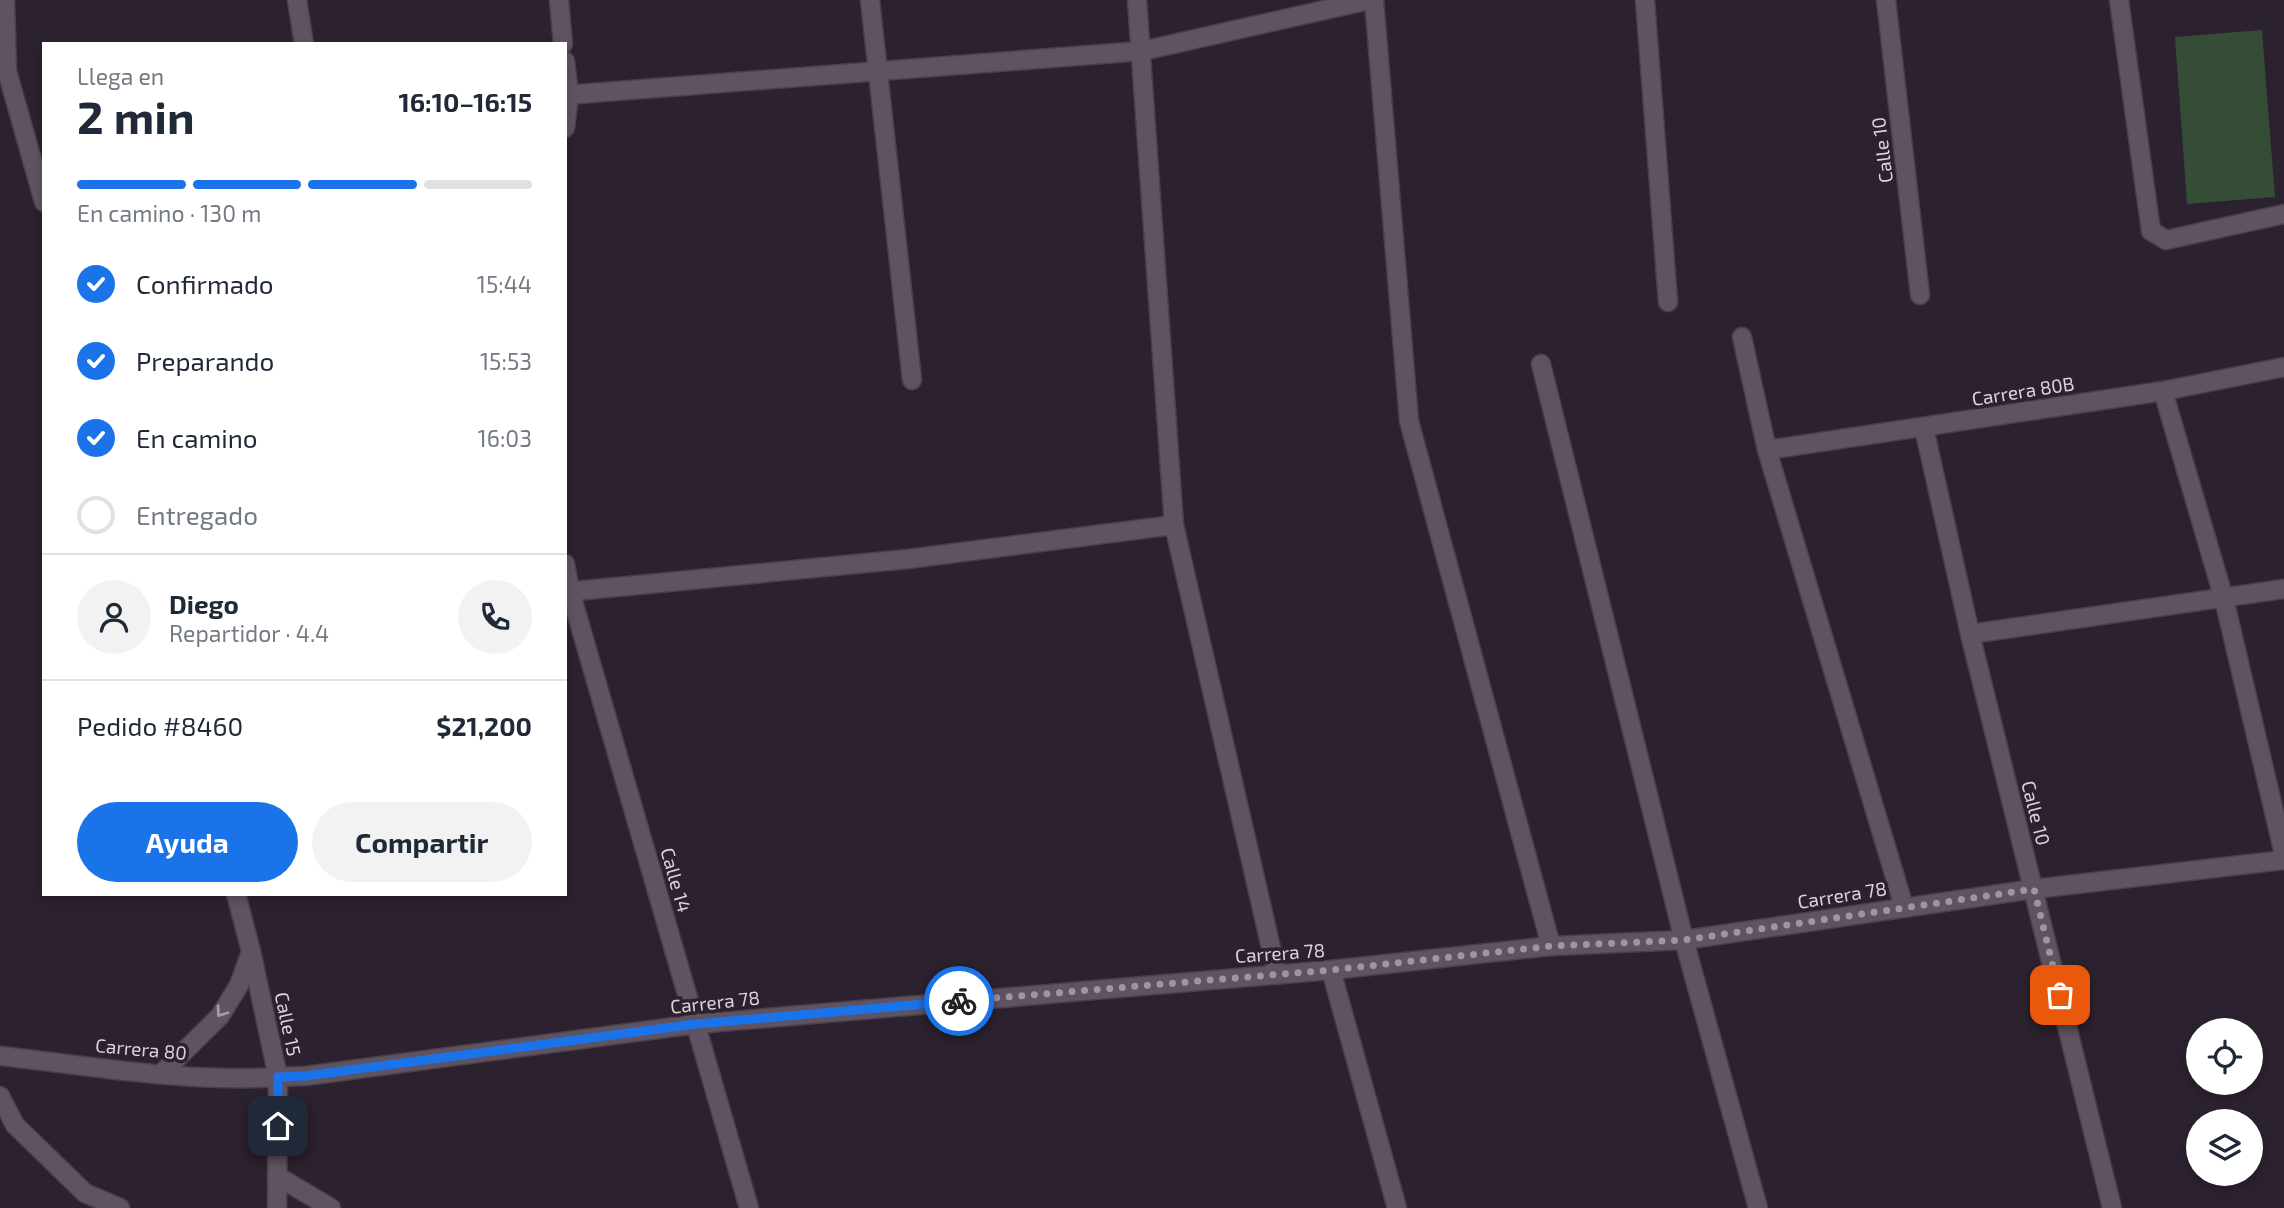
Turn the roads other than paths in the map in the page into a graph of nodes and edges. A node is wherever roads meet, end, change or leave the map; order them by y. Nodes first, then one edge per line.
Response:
1 (5, 0) edge
2 (297, 0) edge
3 (559, 0) edge
4 (870, 0) edge
5 (1137, 0) edge
6 (1369, 0) edge
7 (1374, 0) edge
8 (1645, 0) edge
9 (1886, 0) edge
10 (2119, 0) edge
11 (304, 42) edge
12 (564, 42) edge
13 (1142, 51) junction
14 (4, 64) edge
15 (878, 72) junction
16 (567, 95) edge
17 (40, 174) edge
18 (2284, 214) edge
19 (1920, 295) dead end
20 (1668, 302) dead end
21 (1742, 337) dead end
22 (1541, 364) dead end
23 (2284, 366) edge
24 (912, 380) dead end
25 (2163, 391) junction
26 (1924, 428) junction
27 (1767, 450) junction
28 (1174, 525) junction
29 (2284, 589) edge
30 (568, 592) edge
31 (2224, 599) junction
32 (1970, 634) junction
33 (2284, 854) edge
34 (2284, 860) edge
35 (2034, 889) junction
36 (237, 896) edge
37 (1904, 906) junction
38 (1684, 940) junction
39 (1551, 946) junction
40 (251, 951) junction
41 (1331, 970) junction
42 (1277, 974) junction
43 (696, 1024) junction
44 (0, 1056) edge
45 (161, 1074) junction
46 (278, 1077) junction
47 (0, 1096) edge
48 (277, 1176) junction
49 (120, 1208) edge
50 (277, 1208) edge
51 (331, 1208) edge
52 (749, 1208) edge
53 (1397, 1208) edge
54 (1758, 1208) edge
55 (2112, 1208) edge

1 - 14 street
2 - 11 street
3 - 12 street
4 - 15 street
5 - 13 street
6 - 13 street
7 - 39 street
8 - 20 street
9 - 19 street, Calle 10
10 - 18 street
13 - 15 street
13 - 28 street
14 - 17 street
15 - 16 street
15 - 24 street
21 - 27 street
22 - 38 street
23 - 25 street, Carrera 80B
25 - 26 street, Carrera 80B
25 - 31 street
26 - 27 street, Carrera 80B
26 - 32 street, Calle 10
27 - 37 street
28 - 30 street
28 - 42 street
29 - 31 street
30 - 43 street, Calle 14
31 - 32 street
31 - 33 street
32 - 35 street, Calle 10
34 - 35 street, Carrera 78
35 - 37 street, Carrera 78
35 - 55 street, Calle 10
36 - 40 street, Calle 15
37 - 38 street, Carrera 78
38 - 39 street, Carrera 78
38 - 54 street
39 - 41 street, Carrera 78
40 -> 45 street
40 - 46 street, Calle 15
41 - 42 street, Carrera 78
41 - 53 street
42 - 43 street, Carrera 78
43 - 46 street, Carrera 78
43 - 52 street, Calle 14
44 - 45 street, Carrera 80
45 - 46 street, Carrera 80
46 - 48 street, Calle 15
47 - 49 street
48 - 50 street, Calle 15
48 - 51 street

